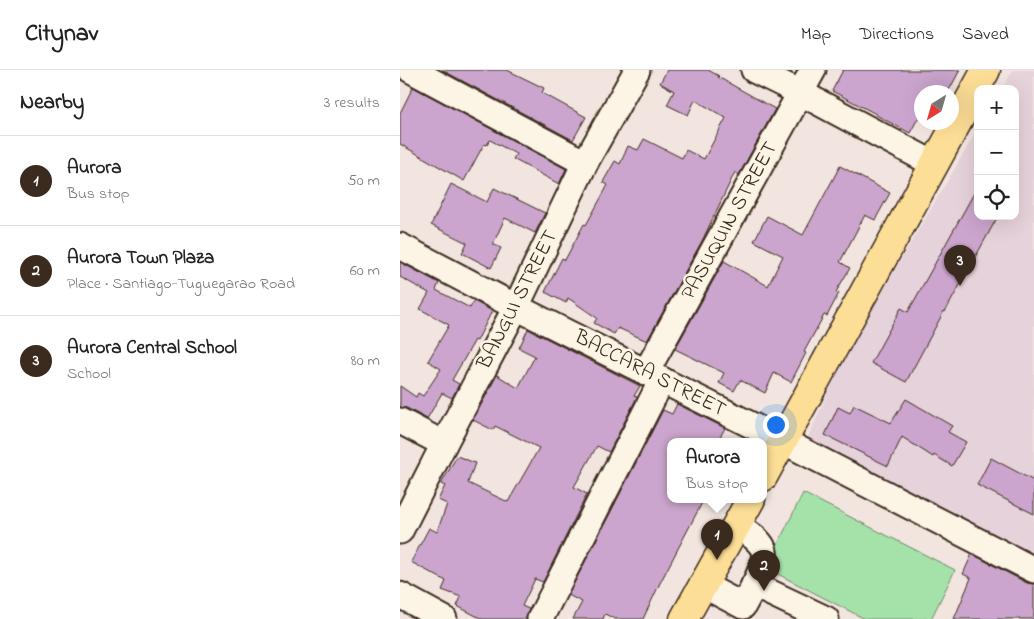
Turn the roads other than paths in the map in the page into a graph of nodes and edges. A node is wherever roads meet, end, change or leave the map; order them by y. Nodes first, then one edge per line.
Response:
1 (411, 70) edge
2 (637, 70) edge
3 (754, 70) edge
4 (813, 70) edge
5 (986, 70) edge
6 (801, 93) junction
7 (585, 163) junction
8 (934, 164) junction
9 (400, 246) edge
10 (516, 307) junction
11 (654, 376) junction
12 (400, 421) edge
13 (783, 441) junction
14 (444, 444) junction
15 (767, 469) edge
16 (749, 503) edge
17 (737, 525) junction
18 (400, 531) edge
19 (1034, 570) edge
20 (703, 584) junction
21 (754, 584) junction
22 (400, 595) edge
23 (742, 613) edge
24 (444, 619) edge
25 (540, 619) edge
26 (684, 619) edge
27 (826, 619) edge

1 - 7 street
2 - 7 street, BANGUI STREET
3 - 6 street
4 - 6 street, PASUQUIN STREET
5 - 8 highway
6 - 8 street
6 - 11 street, PASUQUIN STREET
7 - 10 street, BANGUI STREET
8 - 13 highway
9 - 10 street, BACCARA STREET
10 - 11 street, BACCARA STREET
10 - 14 street, BANGUI STREET
11 - 13 street, BACCARA STREET
11 - 25 street, PASUQUIN STREET
12 - 14 street
13 - 15 highway
13 - 19 street, BACCARA STREET
14 - 18 street, BANGUI STREET
16 - 17 highway
17 - 20 highway
17 - 21 street
20 - 23 street
20 - 26 highway
21 - 23 street
21 - 27 street
22 - 24 street

